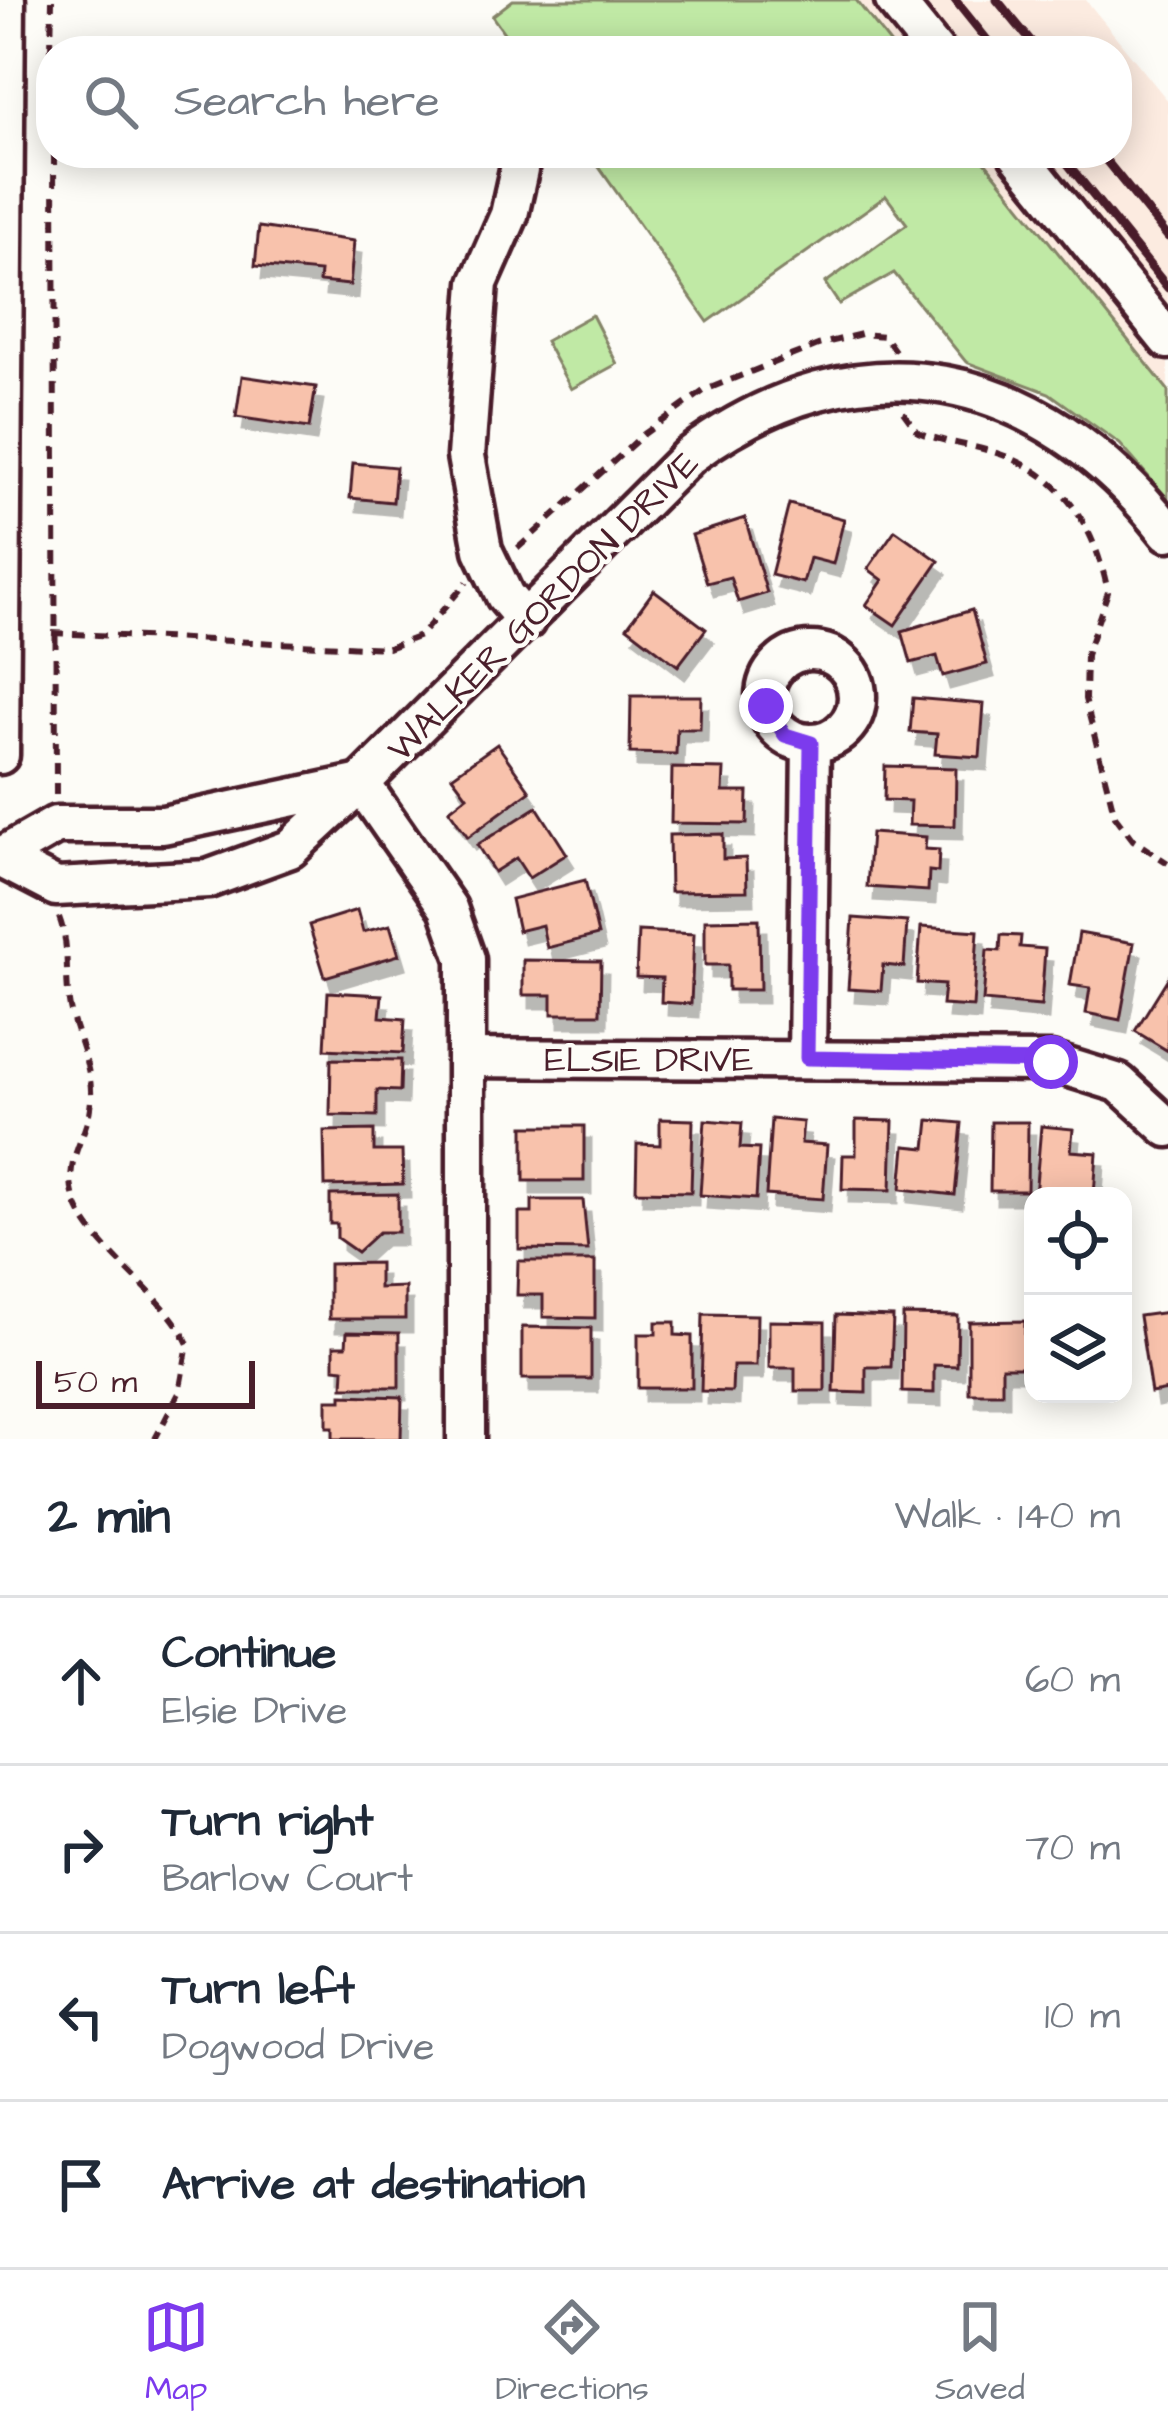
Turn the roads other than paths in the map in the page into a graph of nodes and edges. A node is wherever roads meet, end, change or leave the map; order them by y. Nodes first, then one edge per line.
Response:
1 (6, 0) edge
2 (894, 0) edge
3 (923, 36) edge
4 (1029, 168) edge
5 (519, 170) dead end
6 (1168, 340) edge
7 (1168, 532) edge
8 (526, 621) junction
9 (811, 743) dead end
10 (0, 755) edge
11 (361, 783) junction
12 (0, 858) edge
13 (468, 1058) junction
14 (807, 1058) junction
15 (1168, 1128) edge
16 (466, 1439) edge

1 - 10 street
2 - 3 street
4 - 6 street
5 - 8 street
7 - 8 street, WALKER GORDON DRIVE
8 - 11 street, WALKER GORDON DRIVE
9 - 14 street
11 - 12 street, WALKER GORDON DRIVE
11 - 12 street, WALKER GORDON DRIVE
11 - 13 street
13 - 14 street, ELSIE DRIVE
13 - 16 street
14 - 15 street, ELSIE DRIVE

